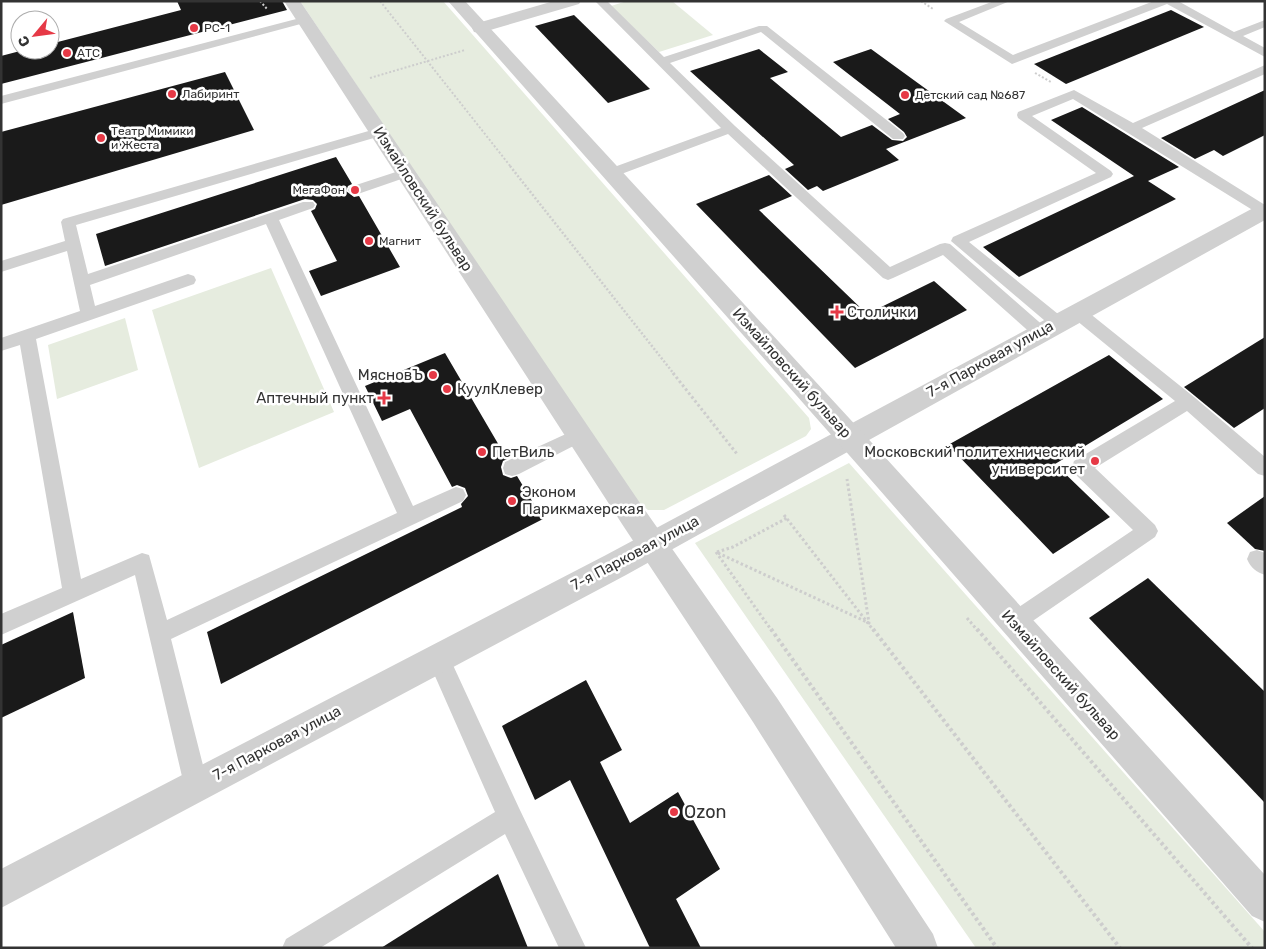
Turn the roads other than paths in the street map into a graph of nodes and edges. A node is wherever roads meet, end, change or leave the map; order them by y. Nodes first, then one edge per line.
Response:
1 (456, 1) edge
2 (573, 1) edge
3 (600, 1) edge
4 (1004, 1) edge
5 (1164, 1) edge
6 (1169, 1) edge
7 (282, 7) edge
8 (304, 20) junction
9 (1265, 23) edge
10 (480, 28) junction
11 (1234, 36) junction
12 (1265, 53) edge
13 (662, 62) junction
14 (1265, 69) edge
15 (1, 100) edge
16 (1132, 128) junction
17 (730, 129) junction
18 (379, 132) junction
19 (898, 136) dead end
20 (406, 173) junction
21 (611, 173) junction
22 (355, 190) dead end
23 (308, 206) dead end
24 (1264, 211) edge
25 (271, 219) junction
26 (73, 244) junction
27 (1, 268) edge
28 (188, 280) dead end
29 (81, 282) junction
30 (89, 314) junction
31 (1058, 322) junction
32 (27, 336) junction
33 (1, 345) edge
34 (1188, 402) junction
35 (579, 435) junction
36 (848, 436) junction
37 (512, 468) dead end
38 (1265, 468) edge
39 (456, 495) dead end
40 (409, 517) junction
41 (652, 545) junction
42 (73, 592) junction
43 (1014, 622) junction
44 (1, 624) edge
45 (160, 634) junction
46 (438, 658) junction
47 (196, 785) junction
48 (510, 817) junction
49 (1, 890) edge
50 (1265, 903) edge
51 (295, 948) edge
52 (573, 948) edge
53 (920, 948) edge

1 - 10 street, Измайловский бульвар
2 - 10 street
3 - 13 lane
4 - 5 lane
6 - 11 lane
7 - 8 street, Измайловский бульвар
8 - 15 lane
8 - 18 street, Измайловский бульвар
9 - 11 lane
10 - 21 street, Измайловский бульвар
11 - 12 lane
13 - 17 lane
13 - 19 lane
14 - 16 lane
16 - 24 lane
16 - 31 lane
17 - 21 lane
17 - 31 lane
18 - 20 street, Измайловский бульвар
18 - 26 lane
20 - 22 lane
20 - 35 street, Измайловский бульвар
21 - 36 street, Измайловский бульвар
23 - 25 lane
24 - 31 street, 7-я Парковая улица
25 - 29 lane
25 - 40 lane
26 - 27 lane
26 - 29 lane
28 - 30 lane
29 - 30 lane
30 - 32 lane
31 - 34 lane
31 - 36 street, 7-я Парковая улица
32 - 33 lane
32 - 42 lane
34 - 38 lane
34 - 43 lane
35 - 37 lane
35 - 41 street, Измайловский бульвар
36 - 41 street, 7-я Парковая улица
36 - 43 street, Измайловский бульвар
39 - 40 lane
40 - 45 lane
41 - 46 street, 7-я Парковая улица
41 - 53 street, Измайловский бульвар
42 - 44 lane
42 - 45 lane
43 - 50 street, Измайловский бульвар
45 - 47 lane
46 - 47 street, 7-я Парковая улица
46 - 48 lane
47 - 49 street, 7-я Парковая улица
48 - 51 lane
48 - 52 lane

